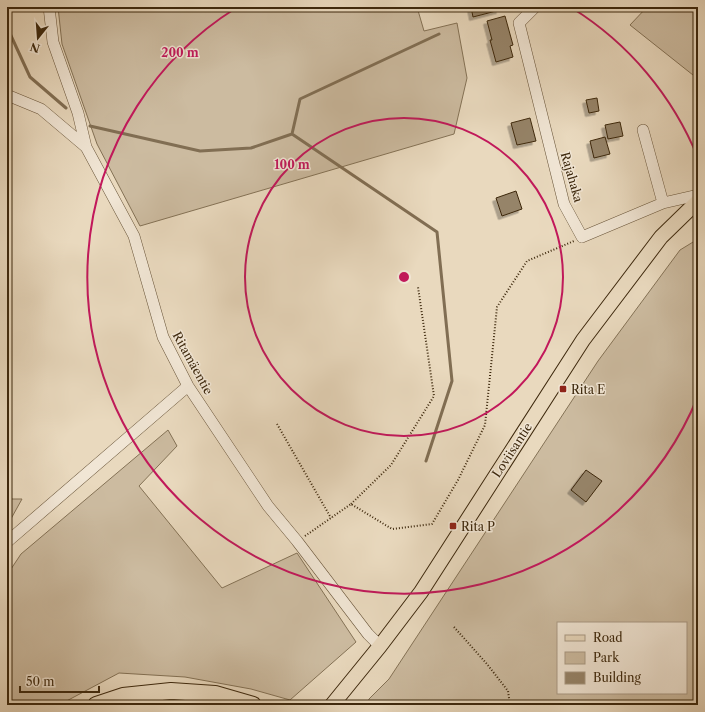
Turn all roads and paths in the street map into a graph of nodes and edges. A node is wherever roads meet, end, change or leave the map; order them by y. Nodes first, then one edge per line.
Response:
1 (49, 7) edge
2 (535, 7) edge
3 (7, 95) edge
4 (643, 130) dead end
5 (86, 147) junction
6 (698, 195) edge
7 (698, 201) edge
8 (663, 203) junction
9 (582, 237) junction
10 (418, 287) dead end
11 (188, 386) junction
12 (277, 424) dead end
13 (351, 504) junction
14 (331, 518) junction
15 (297, 541) junction
16 (7, 542) edge
17 (454, 627) dead end
18 (380, 646) junction
19 (96, 705) edge
20 (253, 705) edge
21 (332, 705) edge
22 (510, 705) edge

1 - 5 street, Ritamäentie
2 - 9 street, Rajahaka
3 - 5 street
4 - 8 street
5 - 11 street, Ritamäentie
6 - 8 street
7 - 18 main road, Loviisantie
8 - 9 street
9 - 13 path
10 - 13 path
11 - 15 street, Ritamäentie
11 - 16 street
12 - 14 path
13 - 14 path
14 - 15 path
15 - 18 street, Ritamäentie
17 - 22 path
18 - 21 main road, Loviisantie
19 - 20 highway

